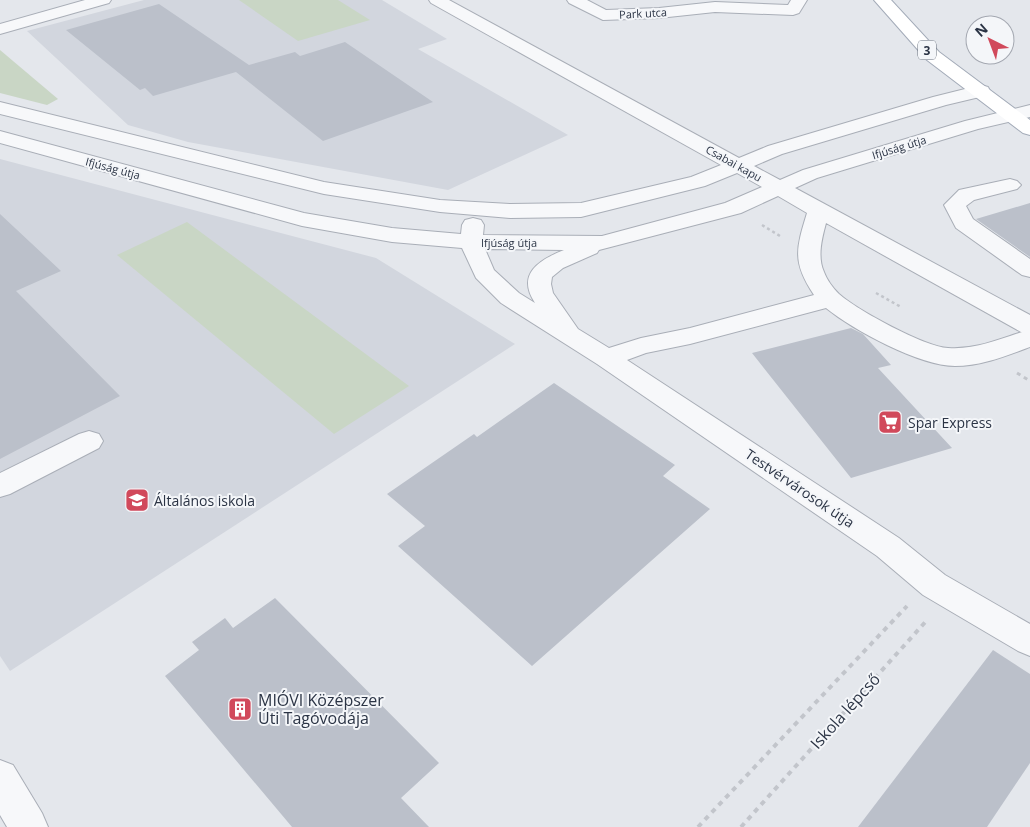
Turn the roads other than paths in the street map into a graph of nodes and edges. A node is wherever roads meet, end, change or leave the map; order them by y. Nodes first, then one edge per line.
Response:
1 (103, 0) edge
2 (438, 0) edge
3 (575, 0) edge
4 (799, 0) edge
5 (882, 0) edge
6 (77, 3) edge
7 (0, 29) edge
8 (981, 91) junction
9 (0, 108) edge
10 (1020, 113) edge
11 (1030, 128) edge
12 (0, 137) edge
13 (739, 166) junction
14 (1010, 185) dead end
15 (780, 188) junction
16 (476, 209) junction
17 (819, 210) junction
18 (471, 242) junction
19 (603, 243) junction
20 (1030, 270) edge
21 (830, 299) junction
22 (1030, 326) edge
23 (571, 335) junction
24 (1030, 338) edge
25 (606, 358) junction
26 (89, 441) dead end
27 (0, 486) edge
28 (1030, 641) edge
29 (0, 778) edge
30 (28, 827) edge

1 - 6 street
2 - 13 street, Csabai kapu
3 - 4 street, Park utca
5 - 8 main road, 3
6 - 7 street
8 - 10 main road, 3
8 - 13 street
9 - 16 street
10 - 11 main road, 3
10 - 15 street, Ifjúság útja
12 - 18 street, Ifjúság útja
13 - 15 street, Csabai kapu
13 - 16 street
14 - 20 street
15 - 17 street, Csabai kapu
15 - 19 street, Ifjúság útja
16 - 18 street
17 - 21 street
17 - 22 street, Csabai kapu
18 - 19 street, Ifjúság útja
18 - 23 street, Testvérvárosok útja
19 - 23 street, Testvérvárosok útja
21 - 24 street
21 - 25 street
23 - 25 street, Testvérvárosok útja
25 - 28 street, Testvérvárosok útja
26 - 27 street
29 - 30 street

